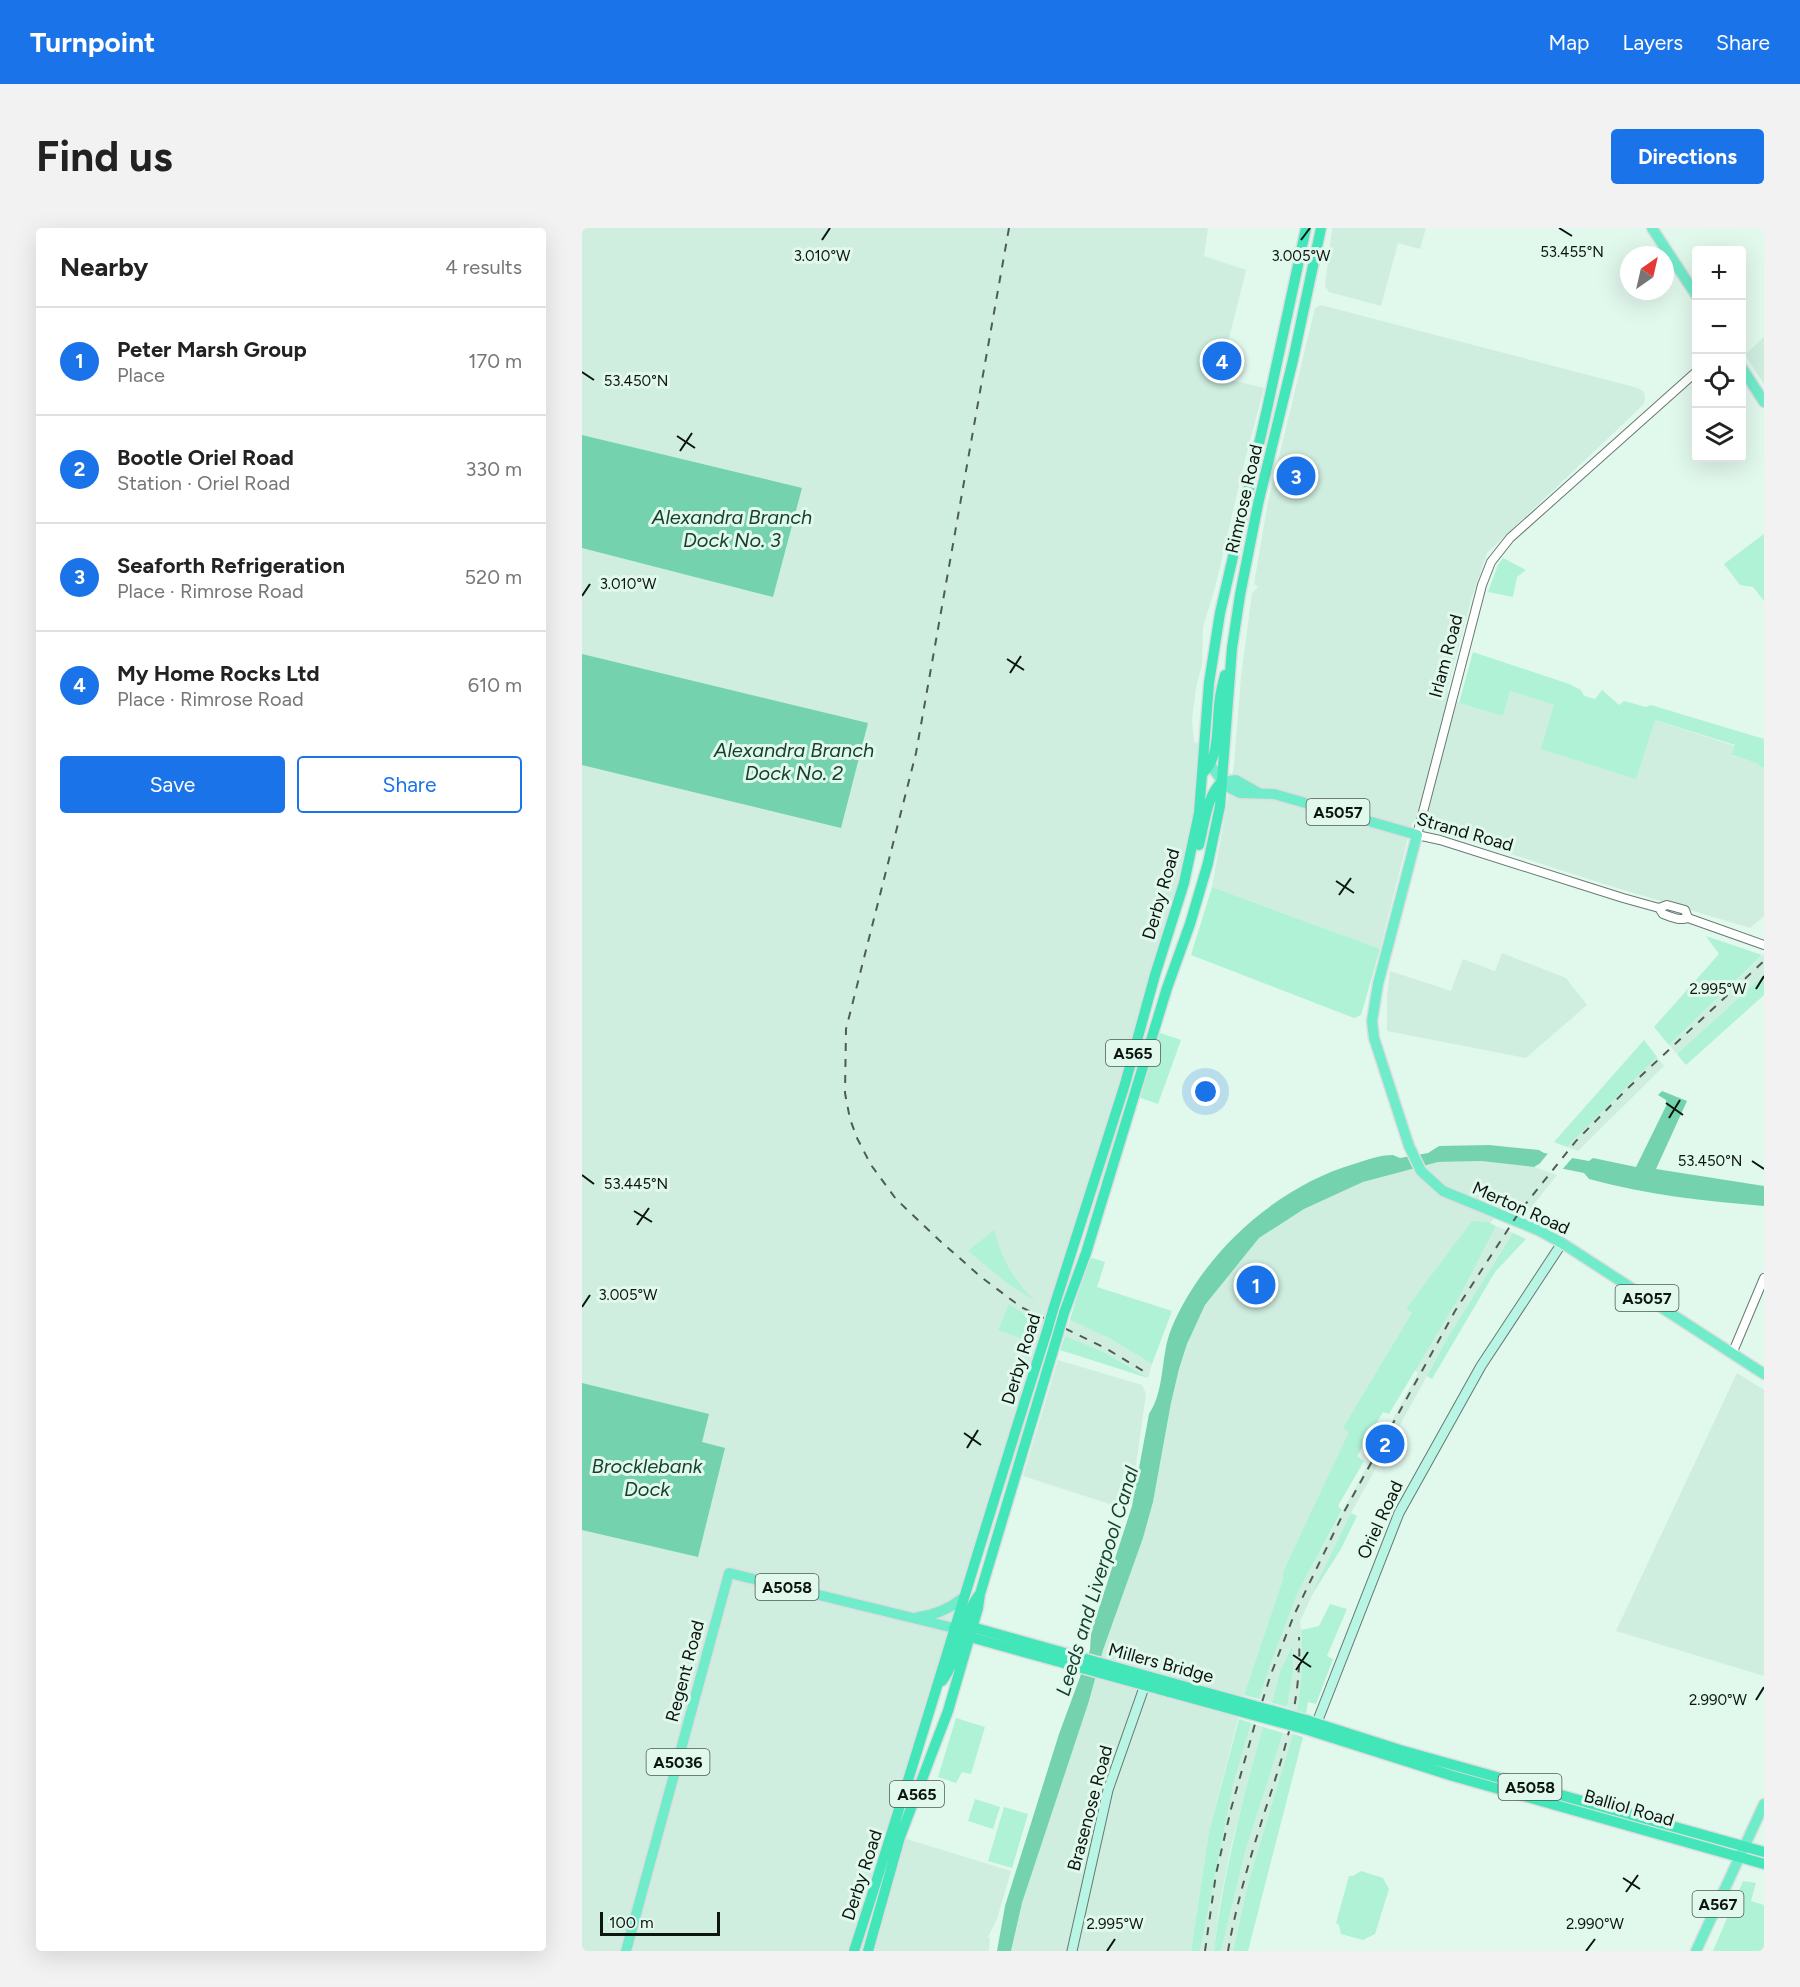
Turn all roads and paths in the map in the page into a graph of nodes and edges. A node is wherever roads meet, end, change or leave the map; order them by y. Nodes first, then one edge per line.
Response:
1 (1306, 228) edge
2 (1321, 228) edge
3 (1652, 228) edge
4 (1692, 290) edge
5 (1746, 374) edge
6 (1692, 376) edge
7 (1764, 402) edge
8 (1232, 648) junction
9 (1206, 766) junction
10 (1222, 782) junction
11 (1240, 793) junction
12 (1260, 793) junction
13 (1220, 806) junction
14 (1416, 835) junction
15 (1184, 883) junction
16 (1764, 945) edge
17 (1373, 1031) joint
18 (1562, 1243) junction
19 (1764, 1278) edge
20 (1059, 1311) junction
21 (1732, 1354) junction
22 (1764, 1374) edge
23 (729, 1572) joint
24 (963, 1598) junction
25 (911, 1617) junction
26 (965, 1631) junction
27 (1141, 1679) junction
28 (1310, 1726) junction
29 (1764, 1804) edge
30 (1742, 1851) junction
31 (1764, 1852) edge
32 (1764, 1864) edge
33 (626, 1951) edge
34 (854, 1951) edge
35 (868, 1951) edge
36 (1072, 1951) edge
37 (1696, 1951) edge

1 - 9 highway, Rimrose Road / A565
2 - 8 highway, Rimrose Road / A565
3 - 4 main road
5 - 7 main road
6 - 14 street, Irlam Road
8 - 9 highway
8 - 10 highway, Rimrose Road / A565
9 - 10 main road
9 - 15 highway, Derby Road / A565
10 - 11 main road
10 - 12 main road, Strand Road
10 - 13 highway, Derby Road / A565
10 - 15 highway
11 - 12 main road, Strand Road
11 - 13 main road
12 - 14 main road, Strand Road / A5057
13 - 20 highway, Derby Road / A565
14 - 16 street, Strand Road
14 - 17 main road, Irlam Road / A5057
15 - 20 highway, Derby Road / A565
17 - 18 main road, Merton Road / A5057
18 - 21 main road, Merton Road / A5057
18 - 28 main road, Oriel Road
19 - 21 street
20 - 24 highway, Derby Road / A565, bridge
20 - 26 highway, Derby Road / A565, bridge
21 - 22 main road, Merton Road / A5057
23 - 25 main road, Millers Bridge / A5058
23 - 33 main road, Regent Road / A5036
24 - 25 main road
24 - 26 highway, Derby Road / A565
25 - 26 main road, Millers Bridge / A5058
26 - 27 highway, Millers Bridge / A5058
26 - 34 highway, Derby Road / A565
26 - 35 highway, Derby Road / A565
27 - 28 highway, Millers Bridge / A5058, bridge
27 - 36 main road, Brasenose Road
28 - 30 highway, Balliol Road / A5058
29 - 30 main road, A567
30 - 31 highway, Balliol Road / A5058
30 - 32 highway, Balliol Road / A5058
30 - 37 main road, A567

